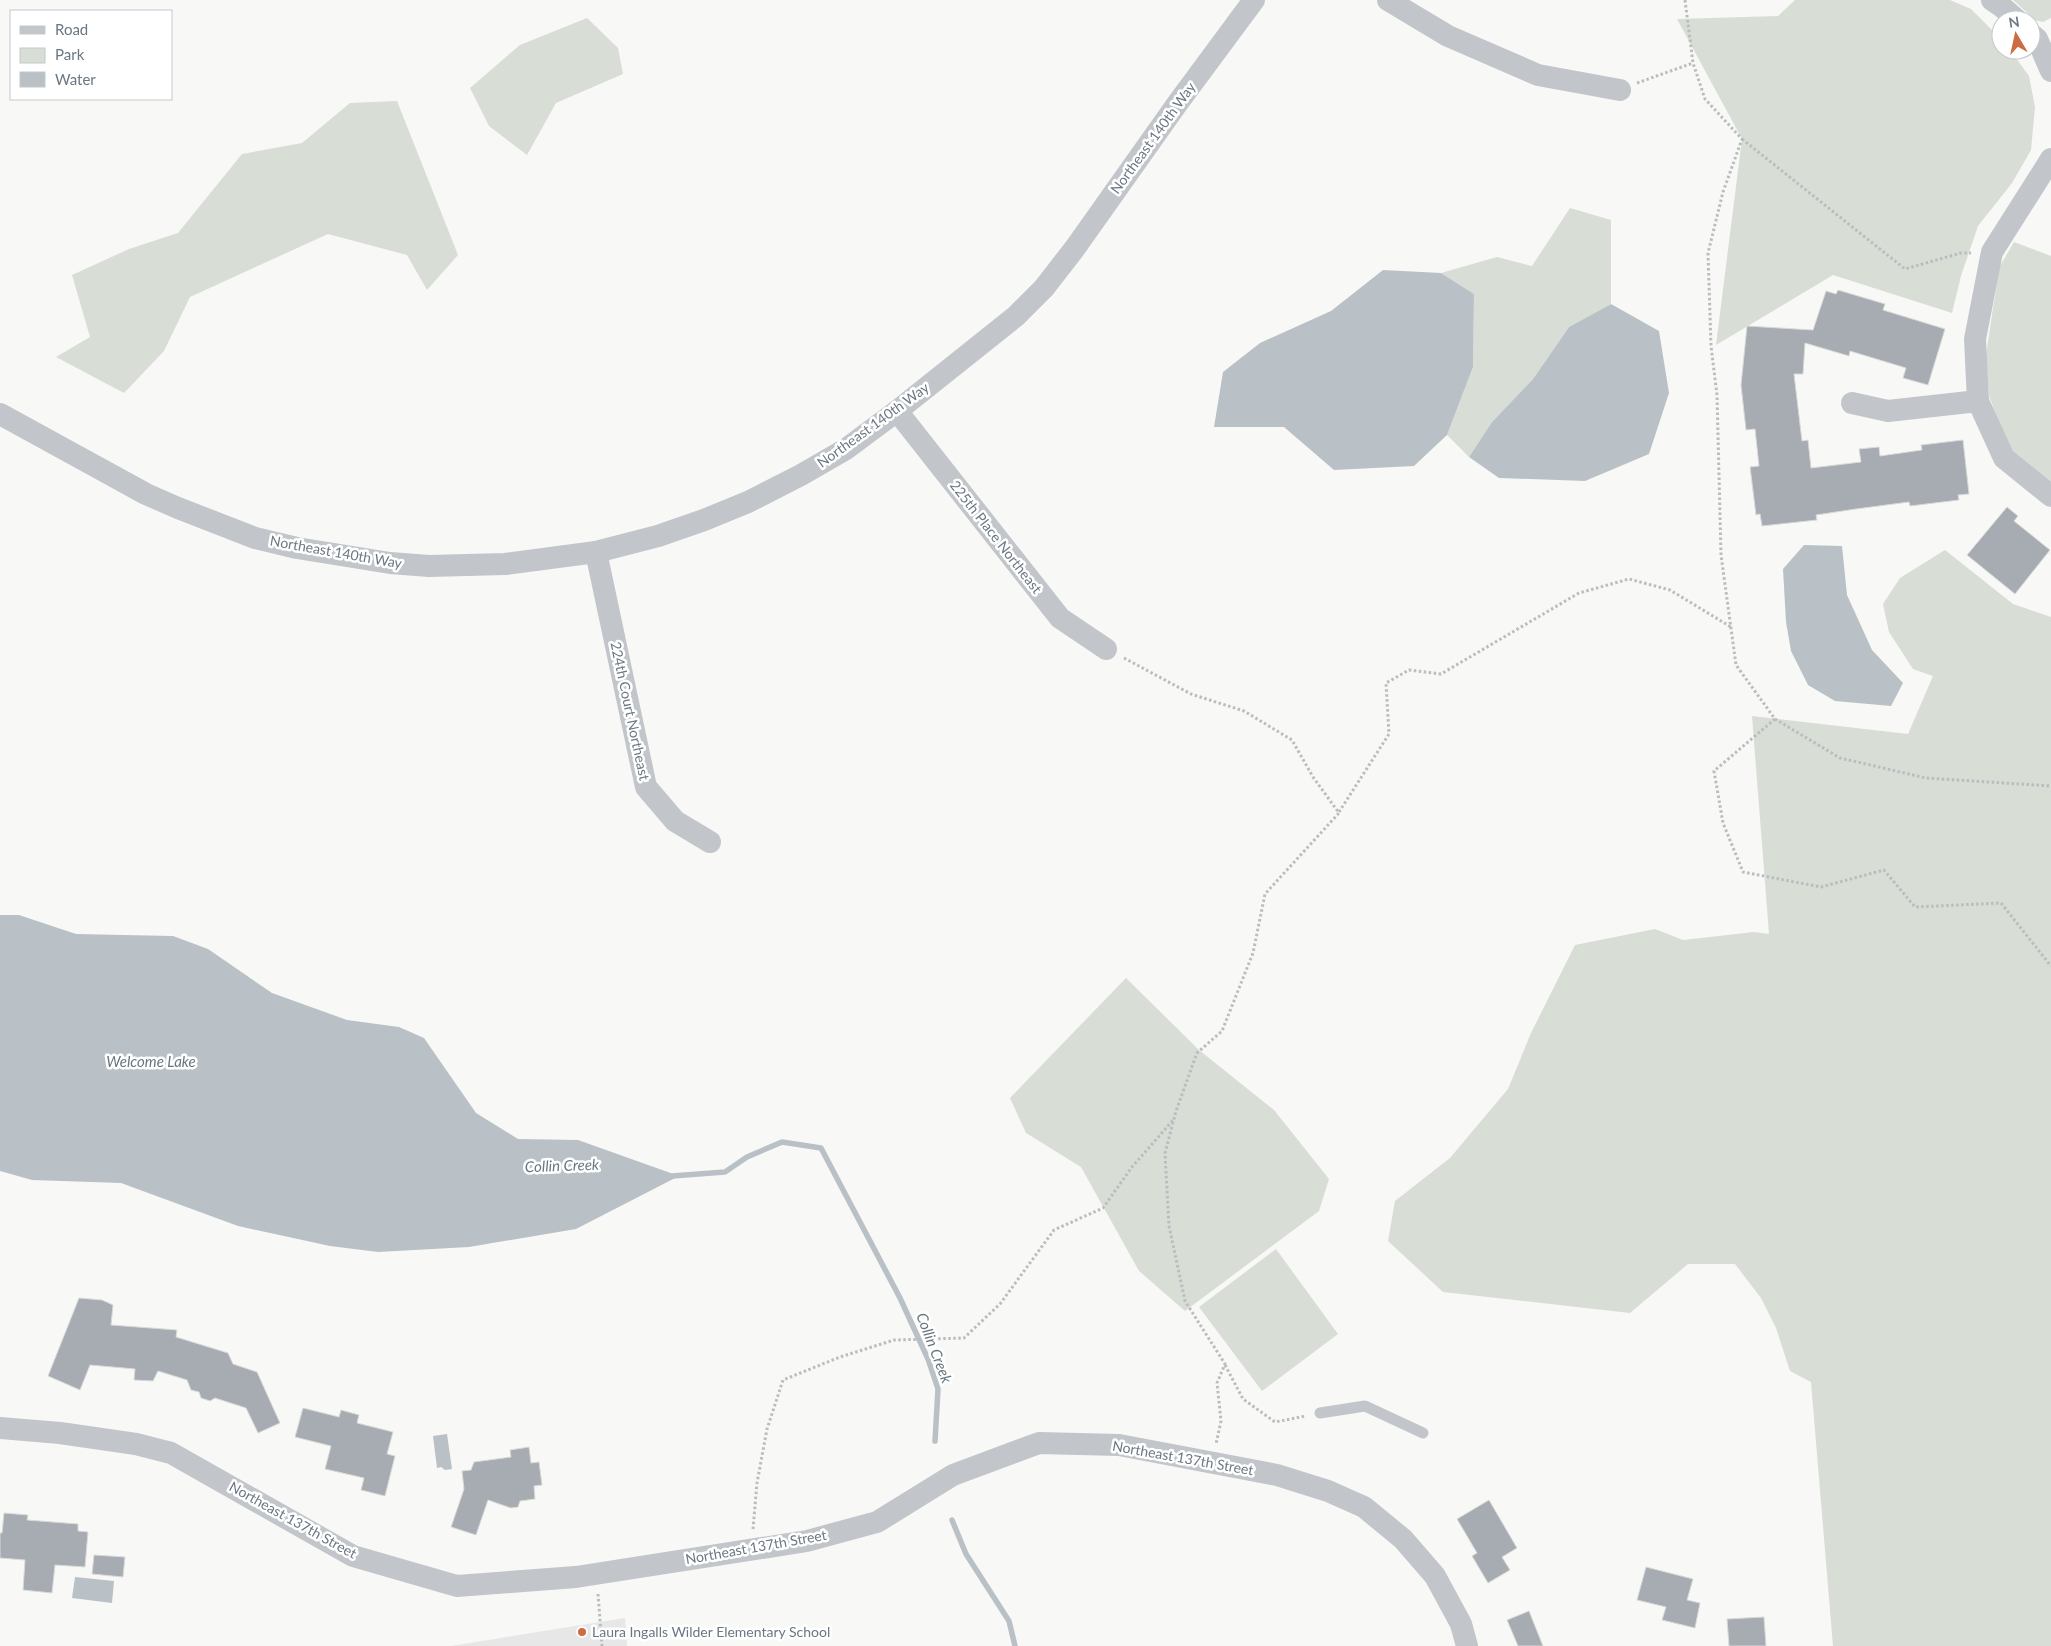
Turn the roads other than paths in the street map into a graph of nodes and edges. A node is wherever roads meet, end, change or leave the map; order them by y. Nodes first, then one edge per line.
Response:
1 (1254, 0) edge
2 (1388, 0) edge
3 (1992, 0) edge
4 (2006, 10) edge
5 (2041, 37) edge
6 (2051, 71) edge
7 (1620, 90) road end
8 (2051, 158) edge
9 (1978, 402) junction
10 (1852, 403) dead end
11 (898, 411) junction
12 (0, 414) edge
13 (2051, 496) edge
14 (596, 552) junction
15 (1106, 649) road end
16 (710, 842) dead end
17 (1320, 1413) road end
18 (0, 1428) edge
19 (1423, 1433) dead end
20 (1467, 1646) edge

1 - 11 street, Northeast 140th Way
2 - 7 street
3 - 4 street
5 - 6 street
8 - 9 street
9 - 10 street
9 - 13 street
11 - 14 street, Northeast 140th Way
11 - 15 street, 225th Place Northeast
12 - 14 street, Northeast 140th Way
14 - 16 street, 224th Court Northeast
17 - 19 lane
18 - 20 street, Northeast 137th Street

